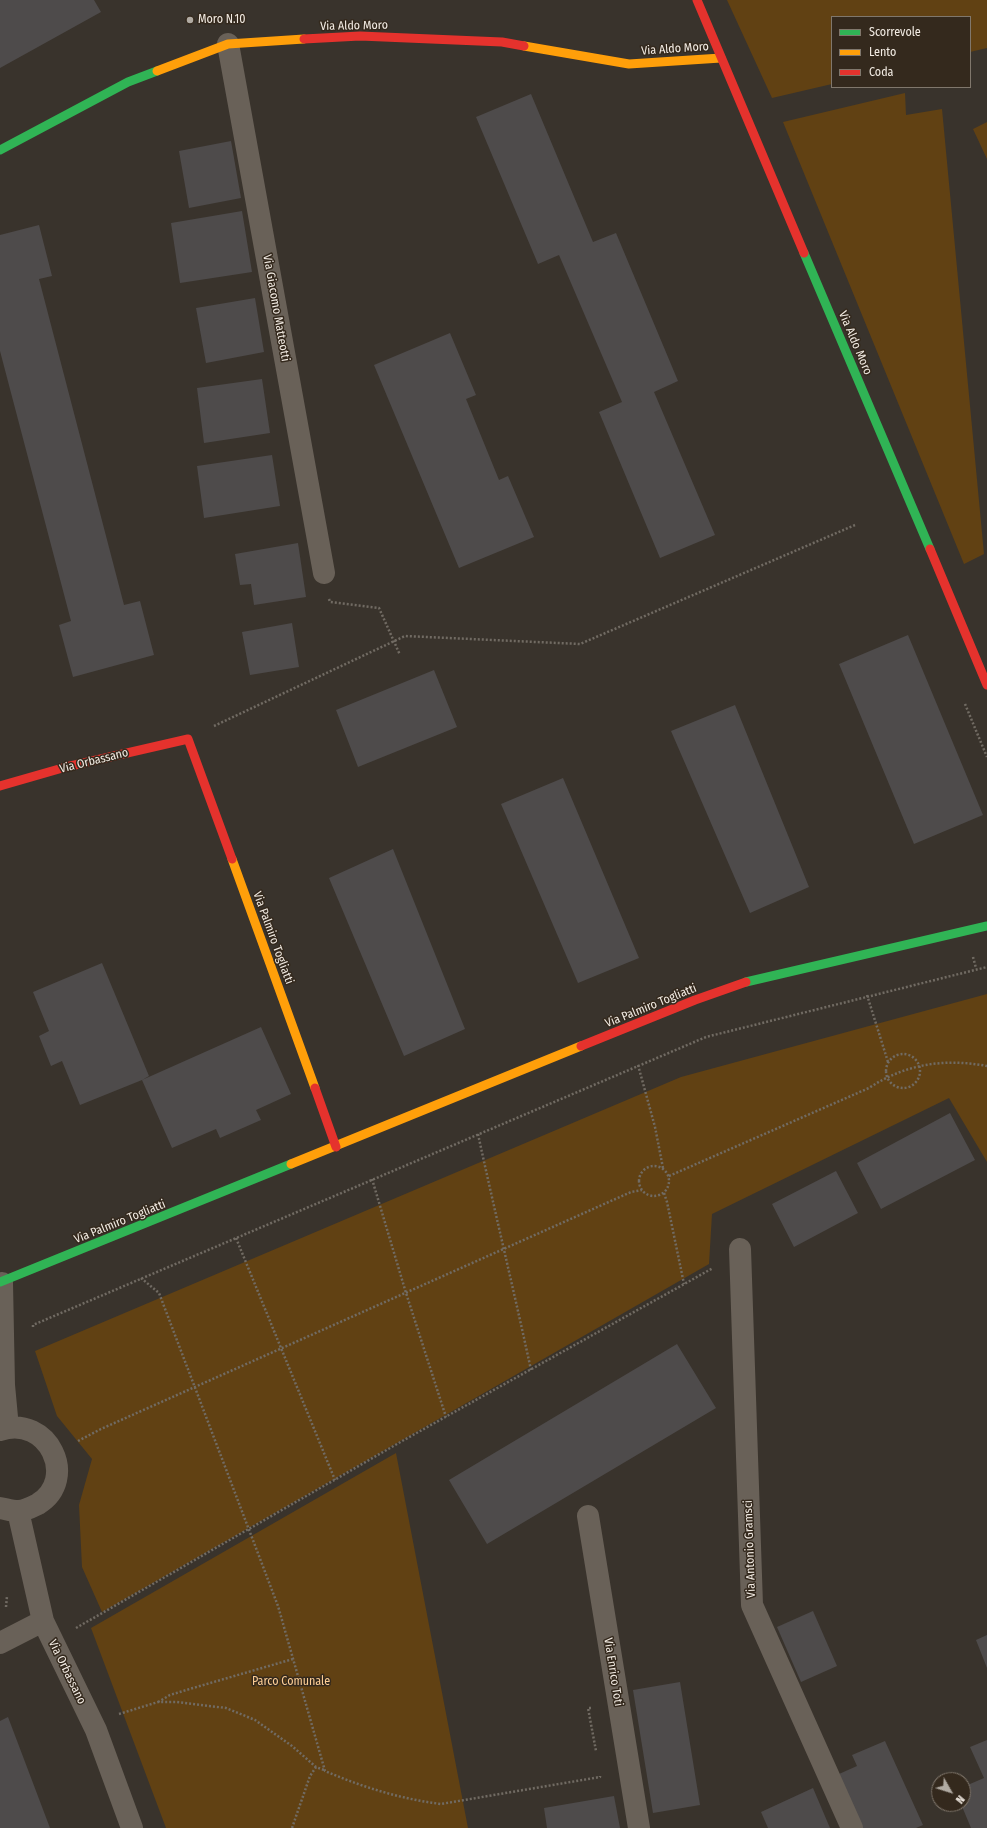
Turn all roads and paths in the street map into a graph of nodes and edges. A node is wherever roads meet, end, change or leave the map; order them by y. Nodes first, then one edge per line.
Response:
1 (697, 0) edge
2 (228, 44) junction
3 (721, 58) junction
4 (0, 150) edge
5 (855, 525) dead end
6 (324, 573) joint
7 (393, 641) junction
8 (400, 655) dead end
9 (987, 685) edge
10 (188, 739) junction
11 (0, 786) edge
12 (987, 926) edge
13 (987, 967) edge
14 (867, 995) junction
15 (888, 1062) junction
16 (638, 1065) junction
17 (920, 1066) junction
18 (987, 1066) edge
19 (887, 1077) junction
20 (478, 1134) junction
21 (336, 1146) junction
22 (663, 1168) junction
23 (669, 1176) junction
24 (372, 1179) junction
25 (642, 1190) junction
26 (664, 1194) junction
27 (236, 1238) junction
28 (505, 1249) junction
29 (740, 1259) joint
30 (142, 1278) junction
31 (1, 1283) edge
32 (684, 1284) junction
33 (406, 1293) junction
34 (33, 1332) dead end
35 (281, 1349) junction
36 (531, 1370) junction
37 (195, 1387) junction
38 (446, 1417) junction
39 (4, 1429) edge
40 (54, 1454) junction
41 (335, 1480) junction
42 (9, 1510) edge
43 (588, 1516) dead end
44 (250, 1528) junction
45 (6, 1588) dead end
46 (43, 1621) junction
47 (52, 1641) junction
48 (3, 1642) edge
49 (293, 1658) junction
50 (158, 1702) junction
51 (618, 1705) junction
52 (92, 1723) junction
53 (596, 1754) dead end
54 (316, 1767) junction
55 (325, 1770) junction
56 (599, 1770) dead end
57 (132, 1828) edge
58 (292, 1828) edge
59 (639, 1828) edge
60 (852, 1828) edge

1 - 3 street
2 - 3 street, Via Aldo Moro
2 - 4 street, Via Aldo Moro
2 - 6 street, Via Giacomo Matteotti
3 - 9 street, Via Aldo Moro
5 - 7 path
6 - 7 path
7 - 8 path
7 - 10 path
10 - 11 street, Via Orbassano
10 - 21 street, Via Palmiro Togliatti
12 - 21 street, Via Palmiro Togliatti
13 - 14 path
14 - 15 path
14 - 16 path
15 - 17 path
15 - 19 path
16 - 20 path
16 - 22 path
17 - 18 path
17 - 19 path
17 - 19 path
19 - 23 path
20 - 24 path
20 - 28 path
21 - 31 street, Via Palmiro Togliatti
22 - 23 path
22 - 25 path
23 - 26 path
24 - 27 path
24 - 33 path
25 - 26 path
25 - 28 path
26 - 32 path
27 - 30 path
27 - 35 path
28 - 33 path
28 - 36 path
29 - 32 path
29 - 60 street, Via Antonio Gramsci
30 - 34 path
30 - 37 path
31 - 39 street, Via Orbassano
32 - 36 path
33 - 35 path
33 - 38 path
35 - 37 path
35 - 41 path
36 - 38 path
37 - 40 path
37 - 44 path
38 - 41 path
39 - 40 street, Via Orbassano
40 - 42 street, Via Orbassano
41 - 44 path
42 - 46 street, Via Orbassano
43 - 51 street, Via Enrico Toti
44 - 47 path
44 - 49 path
45 - 48 path
46 - 47 street, Via Orbassano
46 - 48 street
47 - 52 street, Via Orbassano
49 - 50 path
49 - 55 path
50 - 52 path
50 - 54 path
51 - 53 path
51 - 59 street, Via Enrico Toti
52 - 57 street, Via Orbassano
54 - 55 path
54 - 58 path
55 - 56 path

